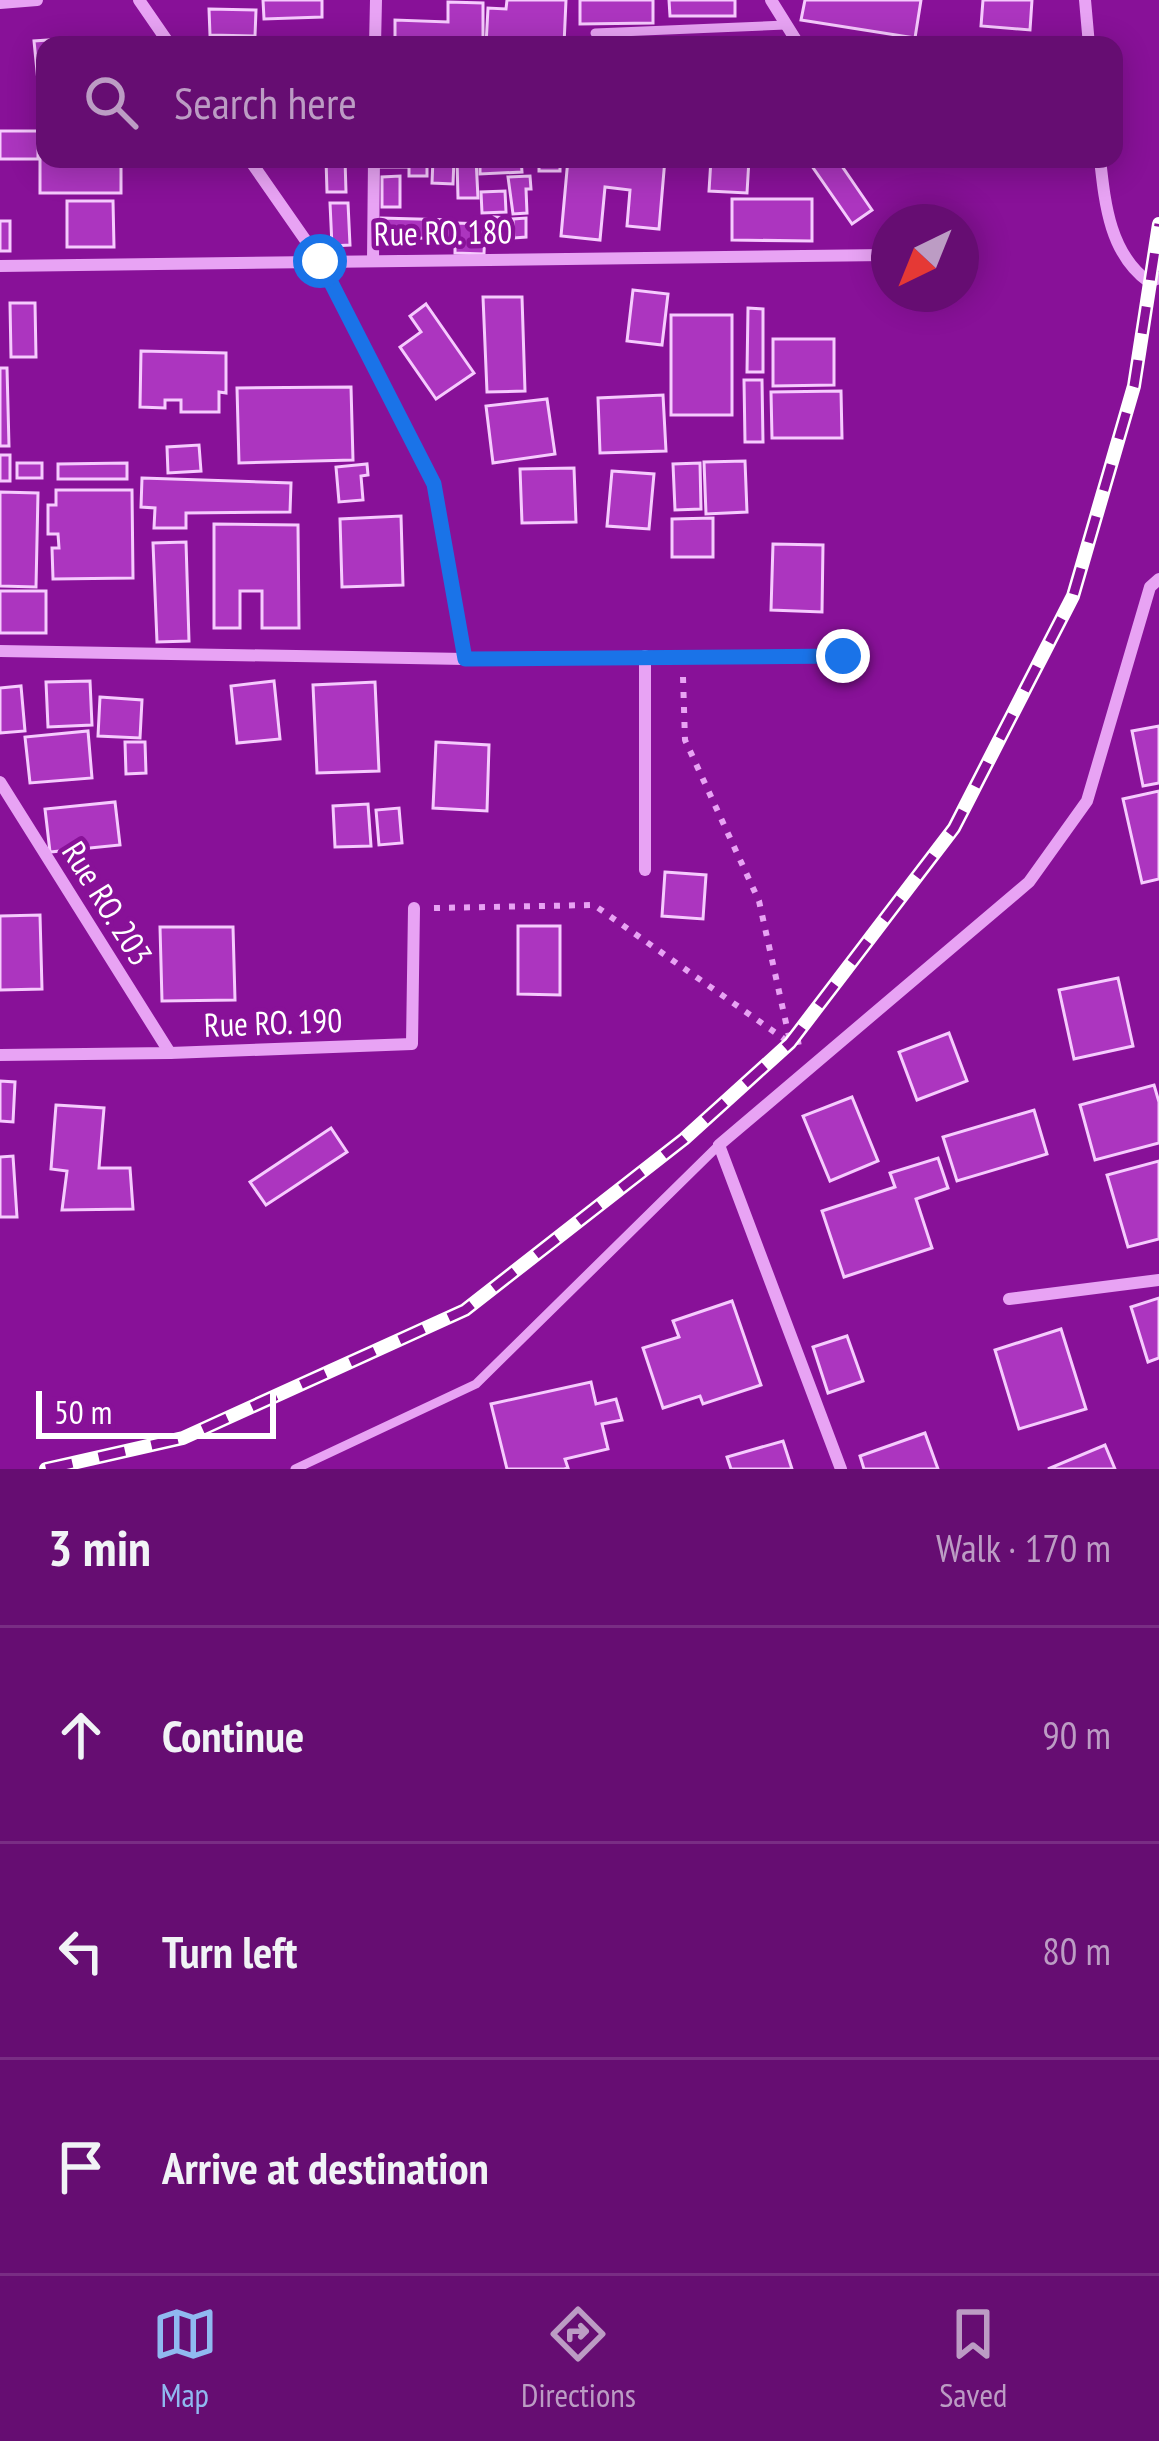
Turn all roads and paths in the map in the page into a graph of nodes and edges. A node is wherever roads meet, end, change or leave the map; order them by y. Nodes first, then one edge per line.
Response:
1 (37, 0) edge
2 (139, 0) edge
3 (376, 0) edge
4 (771, 0) edge
5 (1085, 0) edge
6 (0, 3) edge
7 (785, 25) junction
8 (595, 33) dead end
9 (164, 36) edge
10 (375, 36) edge
11 (793, 36) edge
12 (1088, 36) edge
13 (255, 168) edge
14 (374, 168) edge
15 (1101, 168) edge
16 (871, 255) edge
17 (373, 260) junction
18 (320, 261) junction
19 (0, 266) edge
20 (1159, 278) edge
21 (1159, 578) edge
22 (0, 651) edge
23 (645, 656) junction
24 (682, 656) junction
25 (843, 656) dead end
26 (465, 659) junction
27 (0, 782) edge
28 (645, 870) dead end
29 (413, 908) joint
30 (848, 1034) junction
31 (790, 1043) junction
32 (170, 1053) junction
33 (0, 1055) edge
34 (719, 1145) junction
35 (1159, 1280) edge
36 (1009, 1299) dead end
37 (295, 1469) edge
38 (841, 1469) edge

1 - 6 street
2 - 9 street
3 - 10 street
4 - 7 street
5 - 12 street
7 - 8 lane
7 - 11 street
13 - 18 street
14 - 17 street
15 - 20 street
16 - 17 street, Rue RO. 180
17 - 18 street, Rue RO. 180
18 - 19 street, Rue RO. 180
18 - 26 street
21 - 30 street
22 - 26 street
23 - 24 street
23 - 26 street
23 - 28 street
24 - 25 street
24 - 31 path
27 - 32 street, Rue RO. 203
29 - 31 path
29 - 32 street, Rue RO. 190
30 - 31 path
30 - 34 street
32 - 33 street, Rue RO. 190
34 - 37 lane
34 - 38 street
35 - 36 street

